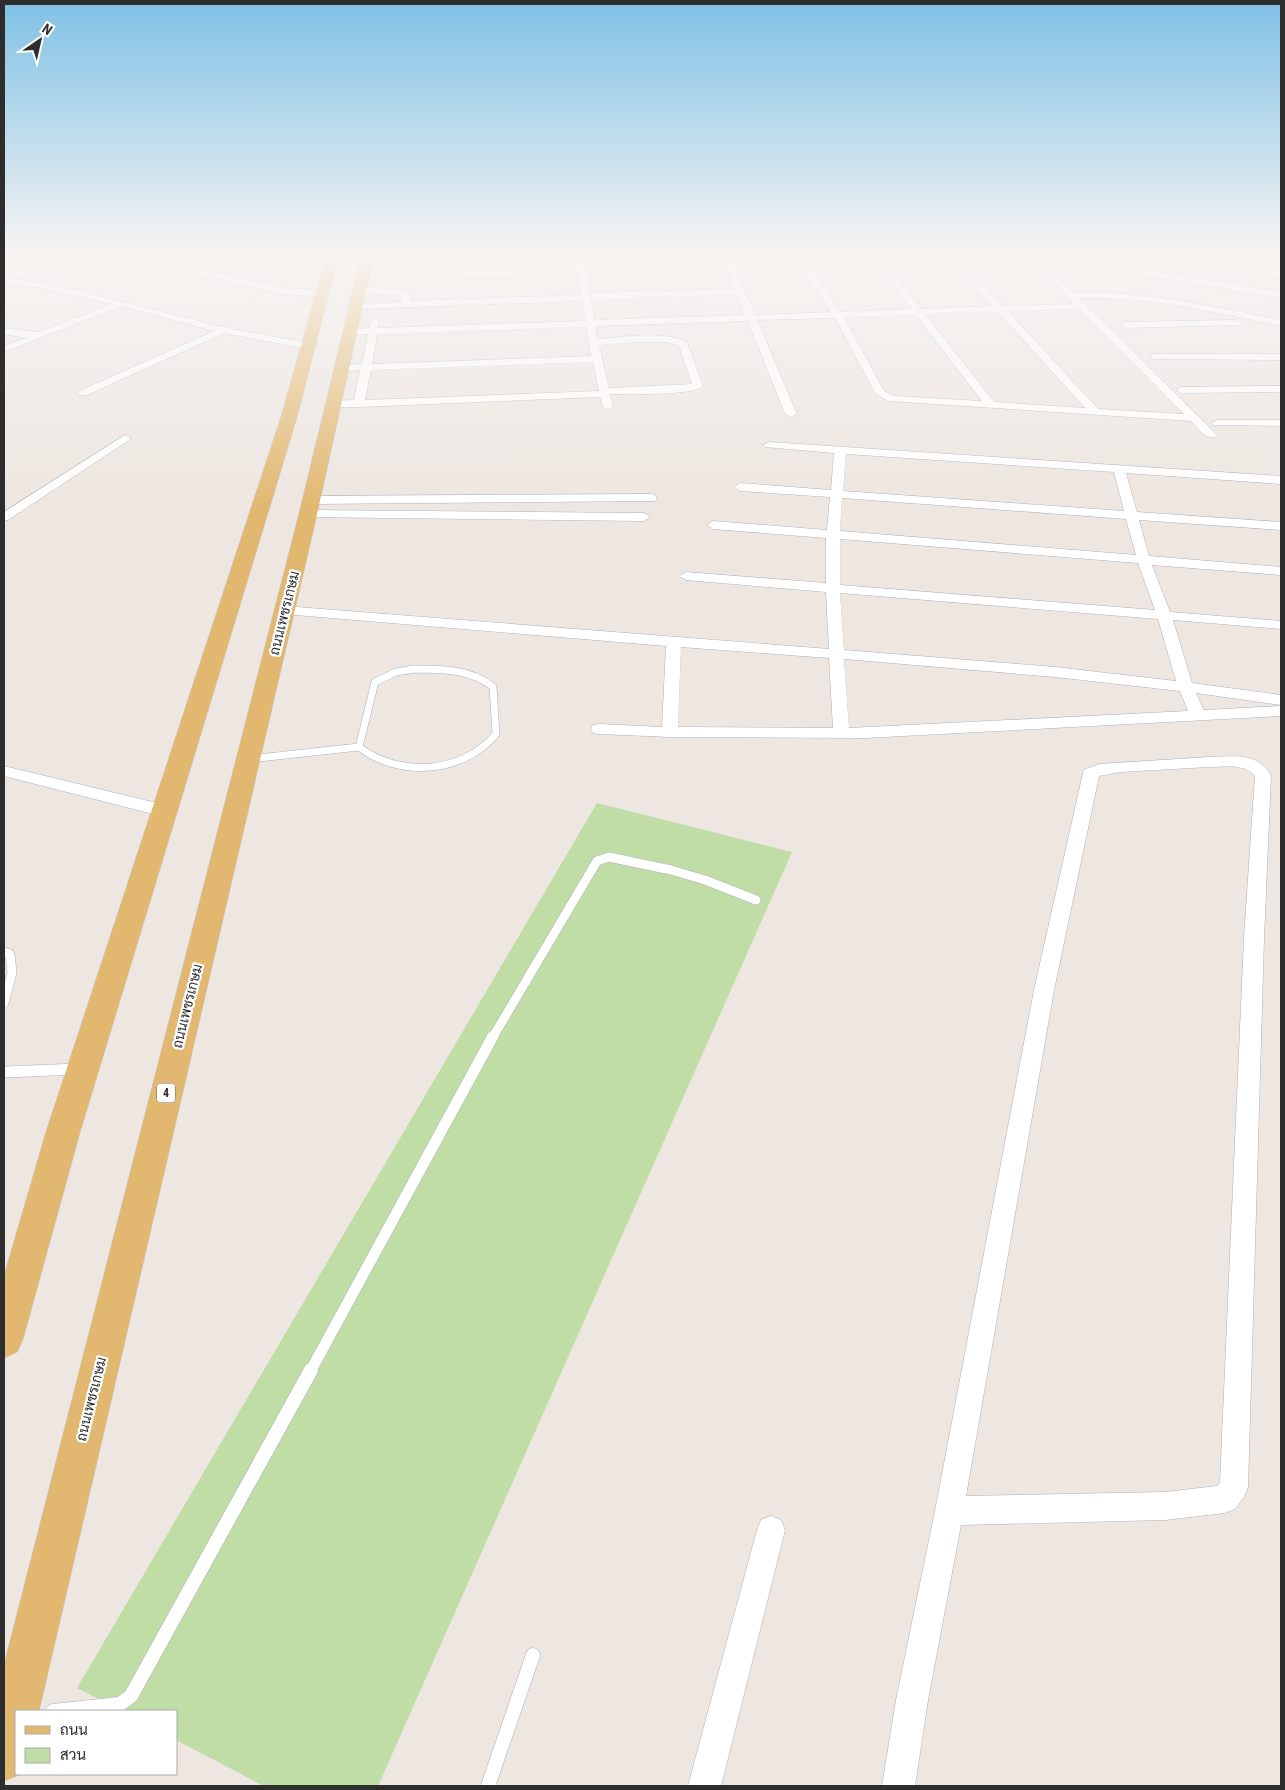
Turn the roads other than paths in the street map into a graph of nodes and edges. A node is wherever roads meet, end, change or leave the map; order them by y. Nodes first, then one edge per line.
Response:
1 (33, 338) edge
2 (207, 338) edge
3 (258, 338) edge
4 (310, 338) edge
5 (350, 338) edge
6 (373, 338) edge
7 (592, 338) edge
8 (758, 338) edge
9 (850, 338) edge
10 (938, 338) edge
11 (1027, 338) edge
12 (1114, 338) edge
13 (593, 342) junction
14 (308, 346) junction
15 (4, 349) edge
16 (1155, 357) dead end
17 (1281, 357) edge
18 (597, 359) junction
19 (366, 367) junction
20 (343, 368) junction
21 (1281, 389) edge
22 (1181, 390) dead end
23 (605, 392) junction
24 (83, 393) dead end
25 (359, 404) junction
26 (991, 406) junction
27 (608, 407) dead end
28 (1095, 412) junction
29 (791, 414) dead end
30 (331, 416) junction
31 (1194, 418) junction
32 (1216, 423) dead end
33 (1281, 423) edge
34 (1211, 435) dead end
35 (125, 438) dead end
36 (769, 445) dead end
37 (840, 450) junction
38 (1119, 469) junction
39 (1281, 480) edge
40 (740, 487) dead end
41 (838, 494) junction
42 (651, 498) dead end
43 (309, 507) junction
44 (1132, 515) junction
45 (4, 517) edge
46 (644, 517) dead end
47 (713, 525) dead end
48 (1281, 526) edge
49 (833, 534) junction
50 (1144, 561) junction
51 (1281, 571) edge
52 (686, 576) dead end
53 (833, 588) junction
54 (284, 610) junction
55 (1164, 615) junction
56 (1281, 625) edge
57 (674, 642) junction
58 (836, 653) junction
59 (1185, 685) junction
60 (1281, 700) edge
61 (1281, 711) edge
62 (1198, 715) junction
63 (599, 729) dead end
64 (670, 732) junction
65 (841, 733) junction
66 (359, 747) junction
67 (247, 759) junction
68 (4, 771) edge
69 (165, 811) junction
70 (756, 900) dead end
71 (4, 952) edge
72 (4, 1003) edge
73 (82, 1069) junction
74 (4, 1072) edge
75 (4, 1339) edge
76 (949, 1511) junction
77 (771, 1530) dead end
78 (533, 1655) dead end
79 (16, 1710) edge
80 (63, 1710) edge
81 (15, 1715) edge
82 (4, 1757) edge
83 (488, 1786) edge
84 (704, 1786) edge
85 (898, 1786) edge

1 - 15 street
2 - 24 street
3 - 14 street
4 - 14 main road
5 - 20 main road, ถนนเพชรเกษม / 4
6 - 19 street
7 - 13 street
8 - 29 street
9 - 26 street
10 - 26 street
11 - 28 street
12 - 31 street
13 - 18 street
13 - 23 street
14 - 69 main road
16 - 17 street
18 - 19 street
18 - 23 street
19 - 20 street
19 - 25 street
20 - 30 main road, ถนนเพชรเกษม / 4
21 - 22 street
23 - 25 street
23 - 27 street
25 - 30 street
26 - 28 street
28 - 31 street
30 - 43 main road, ถนนเพชรเกษม / 4
31 - 34 street
32 - 33 street
35 - 45 street
36 - 37 street
37 - 38 street
37 - 41 street
38 - 39 street
38 - 44 street
40 - 41 street
41 - 44 street
41 - 49 street
42 - 43 street
43 - 46 street
43 - 54 main road, ถนนเพชรเกษม / 4
44 - 48 street
44 - 50 street
47 - 49 street
49 - 50 street
49 - 53 street
50 - 51 street
50 - 55 street
52 - 53 street
53 - 55 street
53 - 58 street
54 - 57 street
54 - 67 main road, ถนนเพชรเกษม / 4
55 - 56 street
55 - 59 street
57 - 58 street
57 - 64 street
58 - 59 street
58 - 65 street
59 - 60 street
59 - 62 street
61 - 62 street
62 - 65 street
63 - 64 street
64 - 65 street
66 - 66 lane
66 - 67 lane
67 - 79 main road, ถนนเพชรเกษม / 4
68 - 69 street
69 - 73 main road
70 - 80 lane
71 - 72 lane
73 - 74 lane
73 - 75 main road
76 - 76 street
76 - 85 street
77 - 84 street
78 - 83 lane
81 - 82 main road, ถนนเพชรเกษม / 4

